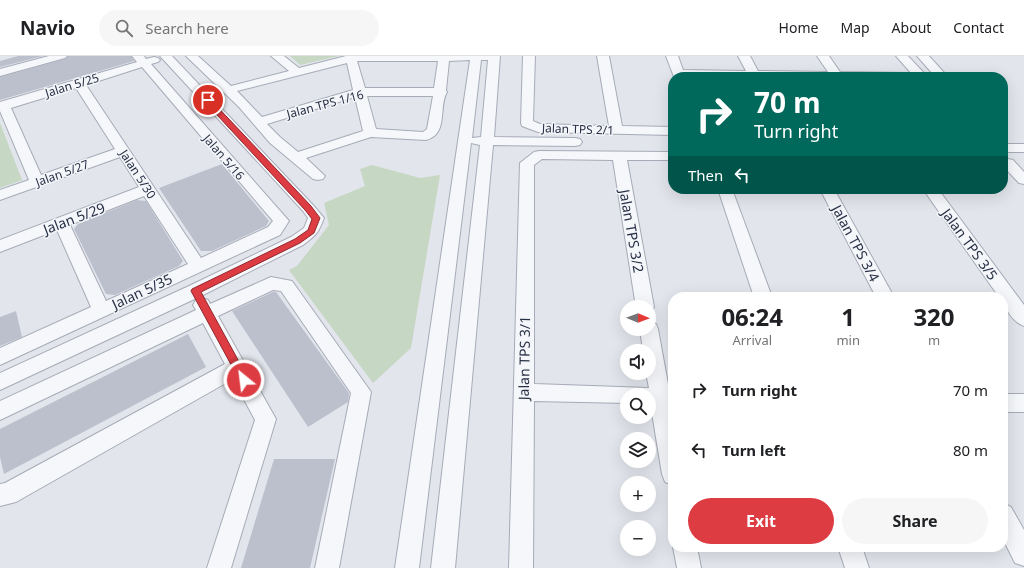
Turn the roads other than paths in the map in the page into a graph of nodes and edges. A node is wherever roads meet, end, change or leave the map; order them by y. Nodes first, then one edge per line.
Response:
1 (62, 56) edge
2 (166, 56) edge
3 (192, 56) edge
4 (277, 56) edge
5 (376, 56) edge
6 (494, 56) edge
7 (529, 56) edge
8 (603, 56) edge
9 (672, 56) edge
10 (744, 56) edge
11 (823, 56) edge
12 (902, 56) edge
13 (923, 56) edge
14 (444, 57) edge
15 (351, 58) junction
16 (470, 58) edge
17 (141, 60) edge
18 (296, 71) junction
19 (678, 72) edge
20 (753, 72) edge
21 (834, 72) edge
22 (916, 72) edge
23 (937, 72) edge
24 (0, 73) edge
25 (79, 83) junction
26 (228, 90) junction
27 (360, 92) junction
28 (441, 92) junction
29 (2, 106) edge
30 (489, 110) junction
31 (259, 122) junction
32 (616, 130) junction
33 (668, 131) edge
34 (370, 134) junction
35 (466, 140) junction
36 (487, 141) junction
37 (668, 143) edge
38 (1008, 146) edge
39 (533, 148) junction
40 (1024, 148) edge
41 (123, 151) junction
42 (619, 155) junction
43 (668, 156) edge
44 (296, 157) junction
45 (1008, 162) edge
46 (1024, 163) edge
47 (1008, 164) edge
48 (485, 166) junction
49 (318, 176) dead end
50 (1024, 180) edge
51 (37, 182) junction
52 (148, 189) junction
53 (727, 194) edge
54 (830, 194) edge
55 (934, 194) edge
56 (0, 195) edge
57 (61, 222) junction
58 (281, 222) joint
59 (0, 246) edge
60 (197, 265) junction
61 (195, 291) junction
62 (761, 292) edge
63 (882, 292) edge
64 (1004, 292) edge
65 (1008, 297) edge
66 (644, 300) edge
67 (101, 310) junction
68 (207, 315) junction
69 (1024, 319) edge
70 (650, 336) edge
71 (0, 357) edge
72 (237, 367) junction
73 (0, 382) edge
74 (524, 392) junction
75 (657, 395) edge
76 (1008, 403) edge
77 (1024, 403) edge
78 (0, 411) edge
79 (668, 449) edge
80 (0, 495) edge
81 (1008, 524) edge
82 (686, 552) edge
83 (852, 552) edge
84 (1024, 554) edge
85 (219, 568) edge
86 (327, 568) edge
87 (407, 568) edge
88 (443, 568) edge
89 (521, 568) edge
90 (689, 568) edge
91 (858, 568) edge

1 - 24 street
2 - 17 street, Jalan 5/25
2 - 61 street
3 - 26 street
4 - 18 street
5 - 14 street
5 - 15 street
6 - 16 street
6 - 30 street
7 - 32 street, Jalan TPS 2/1
8 - 32 street
9 - 19 street
10 - 20 street
11 - 21 street
12 - 22 street
13 - 23 street
14 - 16 street
14 - 28 street
15 - 18 street
15 - 27 street
16 - 35 street
17 - 25 street, Jalan 5/25
17 - 58 street, Jalan 5/16
18 - 26 street
25 - 29 street, Jalan 5/25
25 - 41 street, Jalan 5/30
26 - 31 street
27 - 28 street, Jalan TPS 1/16
27 - 31 street, Jalan TPS 1/16
27 - 34 street
28 - 34 street
29 - 51 street
30 - 36 street
30 - 39 street
31 - 44 street
32 - 33 street, Jalan TPS 2/1
34 - 44 street
35 - 36 street
35 - 87 street
36 - 39 street
36 - 48 street
37 - 39 street
38 - 40 street
39 - 42 street
39 - 48 street
39 - 74 street, Jalan TPS 3/1
41 - 51 street, Jalan 5/27
41 - 52 street, Jalan 5/30
42 - 43 street
42 - 66 street, Jalan TPS 3/2
44 - 49 street
45 - 46 street
47 - 50 street
48 - 88 street
51 - 56 street, Jalan 5/27
52 - 57 street, Jalan 5/29
52 - 60 street, Jalan 5/30
53 - 62 street
54 - 63 street, Jalan TPS 3/4
55 - 64 street, Jalan TPS 3/5
57 - 59 street, Jalan 5/29
57 - 67 street
58 - 60 street, Jalan 5/35
60 - 67 street, Jalan 5/35
61 - 68 street
61 - 73 street
65 - 69 street, Jalan TPS 3/5
67 - 71 street, Jalan 5/35
68 - 72 street
68 - 78 street
68 - 86 street
70 - 75 street
72 - 80 street
72 - 85 street
74 - 75 street
74 - 89 street, Jalan TPS 3/1
75 - 79 street
76 - 77 street
81 - 84 street
82 - 90 street
83 - 91 street

